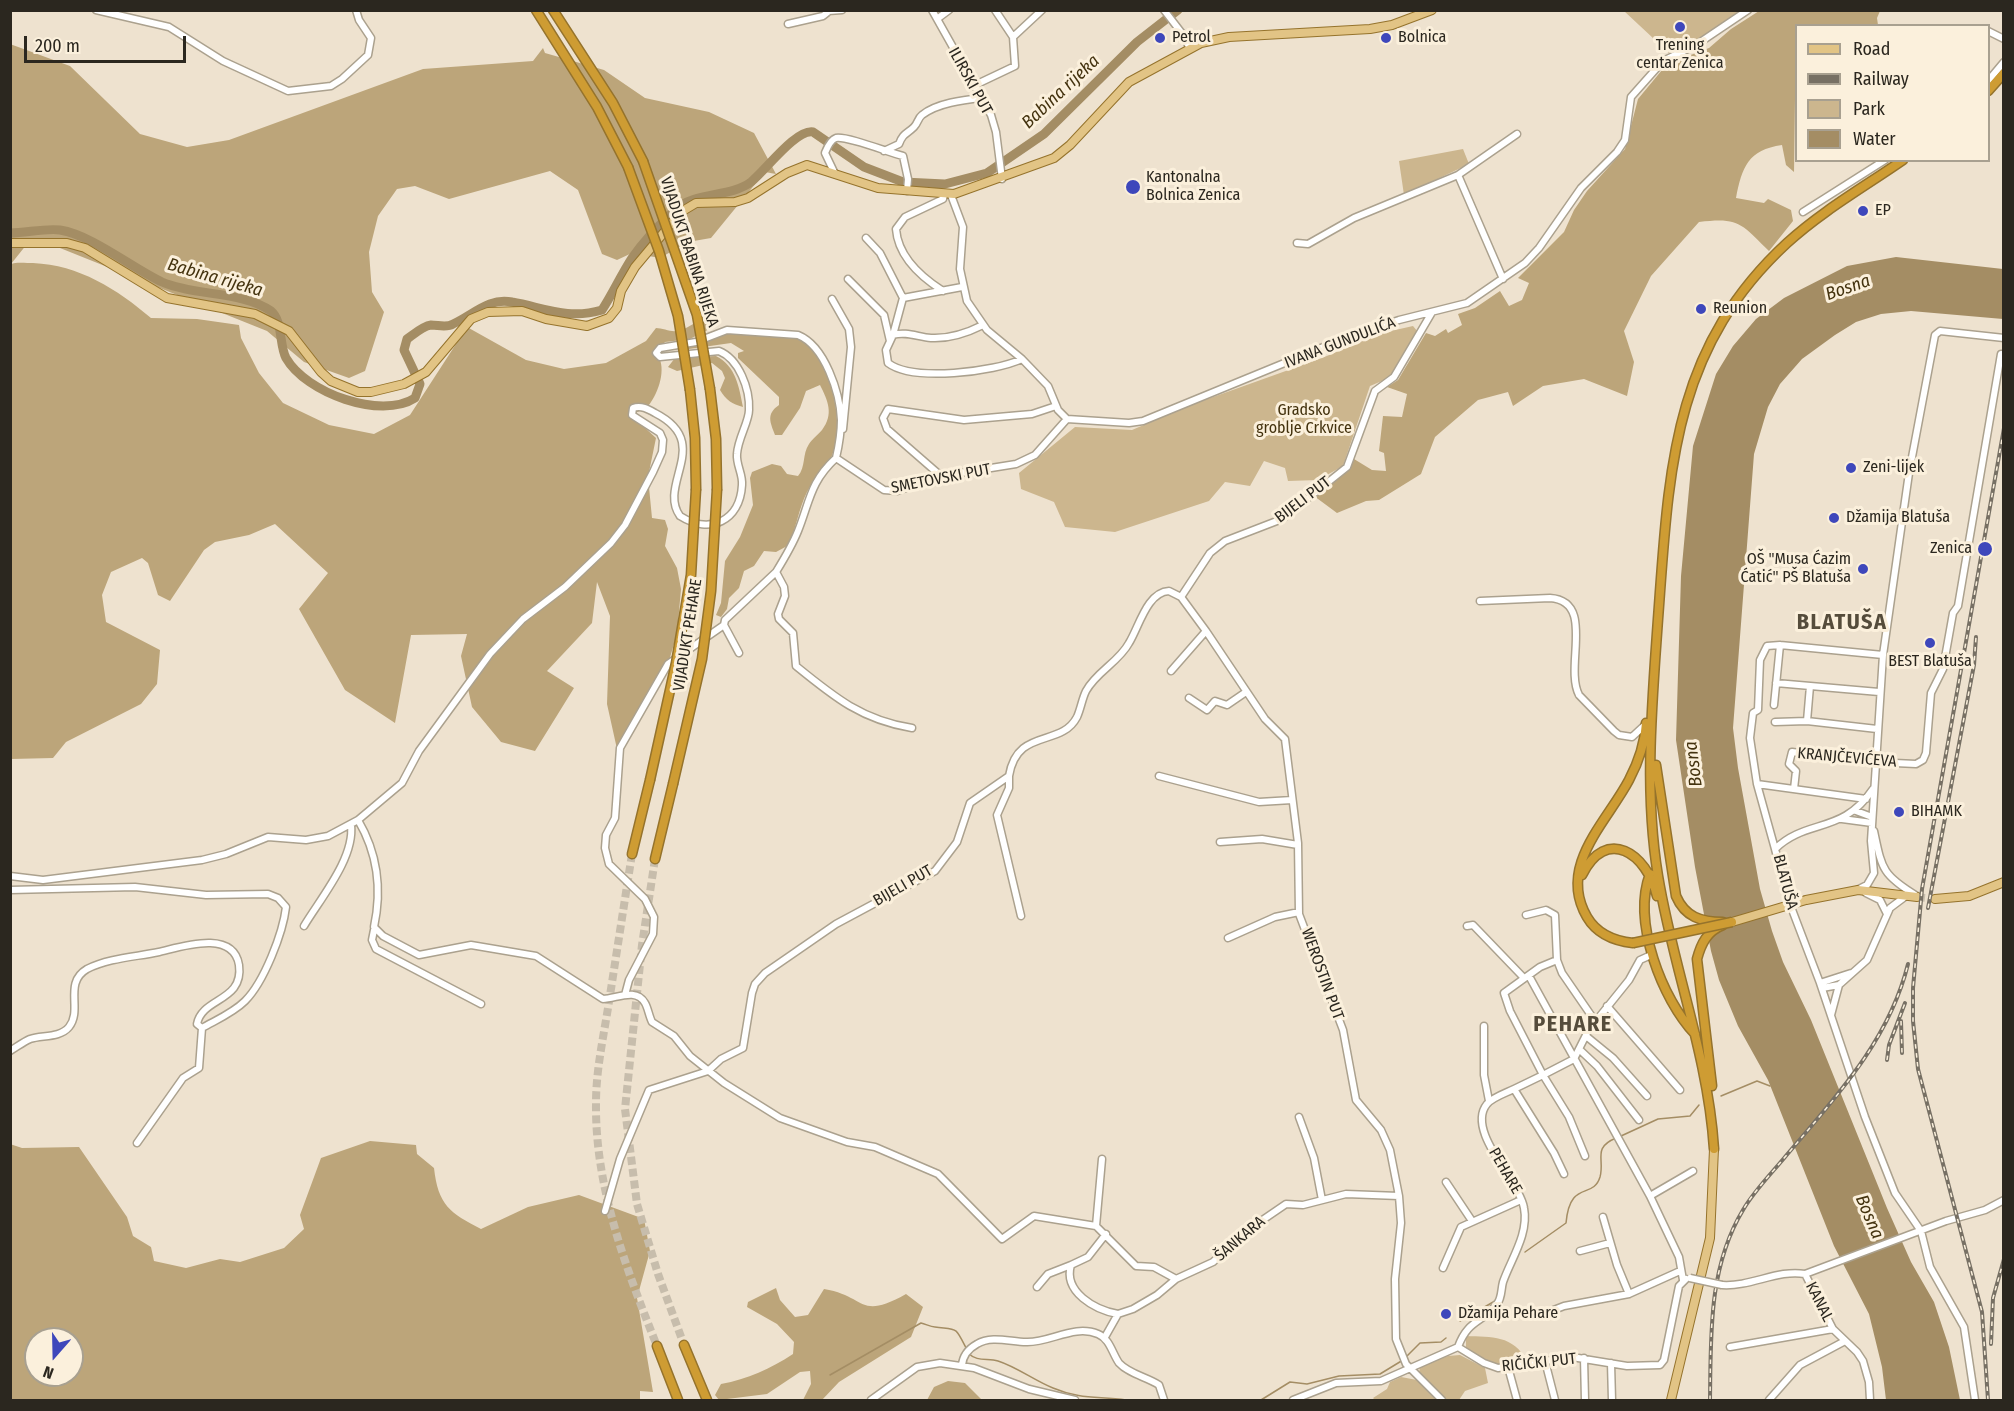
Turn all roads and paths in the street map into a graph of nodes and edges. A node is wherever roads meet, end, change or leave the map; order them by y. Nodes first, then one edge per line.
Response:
1 (96, 10) edge
2 (356, 10) edge
3 (536, 10) edge
4 (553, 10) edge
5 (842, 10) edge
6 (932, 10) edge
7 (949, 10) edge
8 (995, 10) edge
9 (1042, 10) edge
10 (1164, 10) edge
11 (1432, 10) edge
12 (1748, 10) edge
13 (828, 11) edge
14 (937, 19) junction
15 (788, 24) dead end
16 (1990, 32) edge
17 (1184, 36) junction
18 (1013, 37) junction
19 (1215, 39) junction
20 (2004, 39) edge
21 (1190, 49) junction
22 (2004, 62) edge
23 (2004, 73) edge
24 (1990, 80) edge
25 (975, 85) junction
26 (1990, 90) edge
27 (982, 98) junction
28 (1517, 134) dead end
29 (884, 151) junction
30 (1882, 162) edge
31 (1900, 162) edge
32 (835, 174) junction
33 (1458, 175) junction
34 (1002, 179) junction
35 (907, 186) junction
36 (948, 195) junction
37 (1803, 212) dead end
38 (866, 238) dead end
39 (10, 243) edge
40 (1297, 243) dead end
41 (848, 279) dead end
42 (1503, 279) junction
43 (962, 288) junction
44 (943, 291) junction
45 (903, 298) junction
46 (832, 299) dead end
47 (1431, 314) junction
48 (983, 325) junction
49 (891, 338) junction
50 (2004, 338) edge
51 (2001, 354) dead end
52 (1022, 359) junction
53 (1056, 406) junction
54 (1067, 419) junction
55 (841, 432) junction
56 (836, 458) junction
57 (941, 476) junction
58 (696, 489) joint
59 (717, 489) joint
60 (776, 572) junction
61 (1180, 597) junction
62 (1480, 601) dead end
63 (724, 625) junction
64 (1206, 631) junction
65 (1780, 645) junction
66 (739, 653) dead end
67 (1883, 655) junction
68 (1171, 670) dead end
69 (1654, 679) junction
70 (1776, 683) junction
71 (1810, 686) junction
72 (1246, 692) junction
73 (1880, 692) junction
74 (1189, 698) dead end
75 (1774, 705) dead end
76 (1775, 722) dead end
77 (1807, 722) junction
78 (1646, 724) junction
79 (912, 728) dead end
80 (1876, 729) junction
81 (1874, 762) junction
82 (1009, 776) junction
83 (1159, 776) dead end
84 (1757, 784) junction
85 (1794, 789) junction
86 (1873, 789) junction
87 (1866, 799) junction
88 (1292, 800) junction
89 (1856, 811) junction
90 (1841, 819) junction
91 (358, 820) junction
92 (1872, 822) junction
93 (351, 825) junction
94 (1220, 842) dead end
95 (1298, 846) junction
96 (1775, 849) junction
97 (632, 854) tunnel mouth
98 (655, 859) tunnel mouth
99 (1650, 874) junction
100 (10, 876) edge
101 (2004, 876) edge
102 (2004, 882) edge
103 (10, 890) edge
104 (1858, 890) junction
105 (1979, 892) junction
106 (1906, 895) junction
107 (1579, 896) junction
108 (1917, 897) joint
109 (1935, 899) tunnel mouth
110 (1299, 912) junction
111 (1526, 915) dead end
112 (1021, 916) dead end
113 (1887, 918) junction
114 (1732, 922) junction
115 (304, 926) dead end
116 (1467, 926) dead end
117 (374, 930) junction
118 (1228, 938) dead end
119 (1651, 955) junction
120 (1557, 960) junction
121 (1679, 970) junction
122 (1854, 972) junction
123 (1526, 977) junction
124 (1839, 985) junction
125 (1821, 986) junction
126 (625, 995) junction
127 (481, 1004) dead end
128 (1607, 1006) junction
129 (1830, 1019) junction
130 (1595, 1021) junction
131 (1484, 1026) dead end
132 (202, 1028) junction
133 (1586, 1036) junction
134 (1696, 1036) junction
135 (1579, 1049) junction
136 (10, 1051) edge
137 (1574, 1059) junction
138 (708, 1071) junction
139 (1543, 1075) junction
140 (1514, 1089) junction
141 (1680, 1090) dead end
142 (1647, 1096) dead end
143 (1489, 1101) junction
144 (1299, 1117) dead end
145 (1639, 1120) dead end
146 (137, 1143) dead end
147 (1714, 1149) junction
148 (1585, 1156) dead end
149 (1102, 1159) dead end
150 (1693, 1171) dead end
151 (1564, 1174) dead end
152 (1446, 1182) dead end
153 (1399, 1196) junction
154 (1650, 1196) junction
155 (1322, 1200) junction
156 (1521, 1200) junction
157 (2004, 1200) edge
158 (605, 1211) dead end
159 (1603, 1217) dead end
160 (1472, 1221) junction
161 (1096, 1226) junction
162 (1921, 1231) junction
163 (1106, 1234) junction
164 (1610, 1243) junction
165 (1580, 1251) dead end
166 (1071, 1265) junction
167 (1443, 1268) dead end
168 (1680, 1271) junction
169 (1805, 1275) junction
170 (1176, 1279) junction
171 (1686, 1279) junction
172 (1037, 1287) dead end
173 (1629, 1294) junction
174 (1118, 1314) junction
175 (1542, 1315) dead end
176 (1833, 1329) junction
177 (1105, 1337) junction
178 (1845, 1341) junction
179 (684, 1345) tunnel mouth
180 (657, 1346) tunnel mouth
181 (1458, 1347) junction
182 (1730, 1347) dead end
183 (1584, 1358) junction
184 (1545, 1361) junction
185 (1406, 1363) junction
186 (1611, 1363) junction
187 (962, 1365) junction
188 (1508, 1368) junction
189 (678, 1401) edge
190 (708, 1401) edge
191 (871, 1401) edge
192 (1075, 1401) edge
193 (1164, 1401) edge
194 (1293, 1401) edge
195 (1442, 1401) edge
196 (1517, 1401) edge
197 (1555, 1401) edge
198 (1585, 1401) edge
199 (1612, 1401) edge
200 (1671, 1401) edge
201 (1769, 1401) edge
202 (1870, 1401) edge
203 (1975, 1401) edge

1 - 2 street
3 - 58 highway, VIJADUKT BABINA RIJEKA, bridge
4 - 59 highway, VIJADUKT BABINA RIJEKA, bridge
5 - 13 street
6 - 14 street, ILIRSKI PUT
7 - 14 street
8 - 18 street
9 - 18 street
10 - 17 street
11 - 19 main road
12 - 42 street, IVANA GUNDULIĆA
13 - 15 street
14 - 25 street, ILIRSKI PUT
16 - 20 street
17 - 19 street
17 - 21 street
18 - 25 street
19 - 21 main road
21 - 34 main road
22 - 24 street
23 - 26 highway
25 - 27 street, ILIRSKI PUT
27 - 29 street
27 - 34 street, ILIRSKI PUT
28 - 33 street
29 - 32 street
29 - 35 street
30 - 37 street
31 - 69 highway
32 - 35 main road
32 - 39 main road
33 - 40 street
33 - 42 street
34 - 36 main road
35 - 36 main road
36 - 43 street
36 - 44 street
38 - 45 street
41 - 49 street
42 - 47 street, IVANA GUNDULIĆA
43 - 44 street
43 - 48 street
44 - 45 street
45 - 49 street
46 - 55 street
47 - 54 street, IVANA GUNDULIĆA
47 - 61 street, BIJELI PUT
48 - 49 street
48 - 52 street
49 - 52 street
50 - 67 street
51 - 81 street, KRANJČEVIĆEVA
52 - 53 street
53 - 54 street
53 - 57 street
54 - 57 street, SMETOVSKI PUT
55 - 56 street
55 - 91 street
56 - 57 street, SMETOVSKI PUT
56 - 60 street
58 - 97 highway, VIJADUKT PEHARE, bridge
59 - 98 highway, VIJADUKT PEHARE, bridge
60 - 63 street
60 - 79 street
61 - 64 street, WEROSTIN PUT
61 - 82 street, BIJELI PUT
62 - 78 street
63 - 66 street
63 - 126 street
64 - 68 street
64 - 72 street, WEROSTIN PUT
65 - 67 street
65 - 70 street
65 - 84 street
67 - 73 street
69 - 78 highway
69 - 114 highway, bridge
69 - 121 highway
70 - 71 street
70 - 75 street
71 - 73 street
71 - 77 street
72 - 74 street
72 - 88 street, WEROSTIN PUT
73 - 80 street
76 - 77 street
77 - 80 street
78 - 107 highway
80 - 81 street
81 - 85 street, KRANJČEVIĆEVA
81 - 86 street
82 - 112 street
82 - 138 street, BIJELI PUT
83 - 88 street
84 - 85 street
84 - 96 street
85 - 87 street
86 - 87 street, BLATUŠA
86 - 92 street
87 - 89 street, BLATUŠA
88 - 95 street, WEROSTIN PUT
89 - 90 street, BLATUŠA
89 - 92 street
90 - 92 street, BLATUŠA
90 - 96 street, BLATUŠA
91 - 93 street
91 - 117 street
92 - 104 street
92 - 108 street
93 - 100 street
93 - 115 street
94 - 95 street
95 - 110 street, WEROSTIN PUT
96 - 125 street, BLATUŠA
99 - 107 highway
99 - 119 highway
99 - 121 highway
101 - 105 main road
102 - 105 main road
103 - 132 street
104 - 106 main road
104 - 113 street
104 - 114 main road, bridge
105 - 109 main road
106 - 108 main road
106 - 113 street
107 - 114 highway, bridge
110 - 118 street
110 - 153 street, WEROSTIN PUT
111 - 120 street
113 - 122 street
114 - 147 highway, bridge
116 - 123 street
117 - 126 street
117 - 127 street
119 - 128 street
119 - 134 highway
120 - 123 street
120 - 130 street
121 - 134 highway
122 - 124 street
122 - 125 street
123 - 137 street
123 - 139 street
124 - 125 street
124 - 129 street
125 - 129 street, BLATUŠA
126 - 138 street
128 - 130 street
128 - 141 street
129 - 162 street, BLATUŠA
130 - 133 street
131 - 143 street, PEHARE
132 - 136 street
132 - 146 street
133 - 135 street
133 - 142 street
134 - 147 highway
135 - 137 street
135 - 145 street
137 - 139 street
137 - 154 street
138 - 158 street
138 - 161 street
139 - 140 street
139 - 148 street
140 - 143 street
140 - 151 street
143 - 156 street, PEHARE
144 - 155 street
147 - 200 main road
149 - 161 street
150 - 154 street
152 - 160 street
153 - 155 street, ŠANKARA
153 - 185 street, WEROSTIN PUT
154 - 168 street
155 - 170 street, ŠANKARA
156 - 160 street
156 - 181 street, PEHARE
157 - 162 street
159 - 164 street
160 - 167 street
161 - 163 street
162 - 169 street
162 - 203 street
163 - 166 street
163 - 170 street
164 - 165 street
164 - 173 street
166 - 172 street
166 - 174 street
168 - 171 street
168 - 173 street
169 - 171 street, KANAL, bridge
169 - 176 street, KANAL
170 - 174 street, ŠANKARA
171 - 186 street, RIČIČKI PUT
173 - 175 street
174 - 177 street
176 - 178 street, KANAL
176 - 182 street
177 - 187 street
177 - 193 street
178 - 201 street
178 - 202 street, KANAL
179 - 190 highway
180 - 189 highway
181 - 185 street
181 - 188 street, RIČIČKI PUT
183 - 184 street, RIČIČKI PUT
183 - 186 street, RIČIČKI PUT
183 - 198 street
184 - 188 street, RIČIČKI PUT
184 - 197 street
185 - 194 street
185 - 195 street
186 - 199 street
187 - 191 street
187 - 192 street
188 - 196 street

